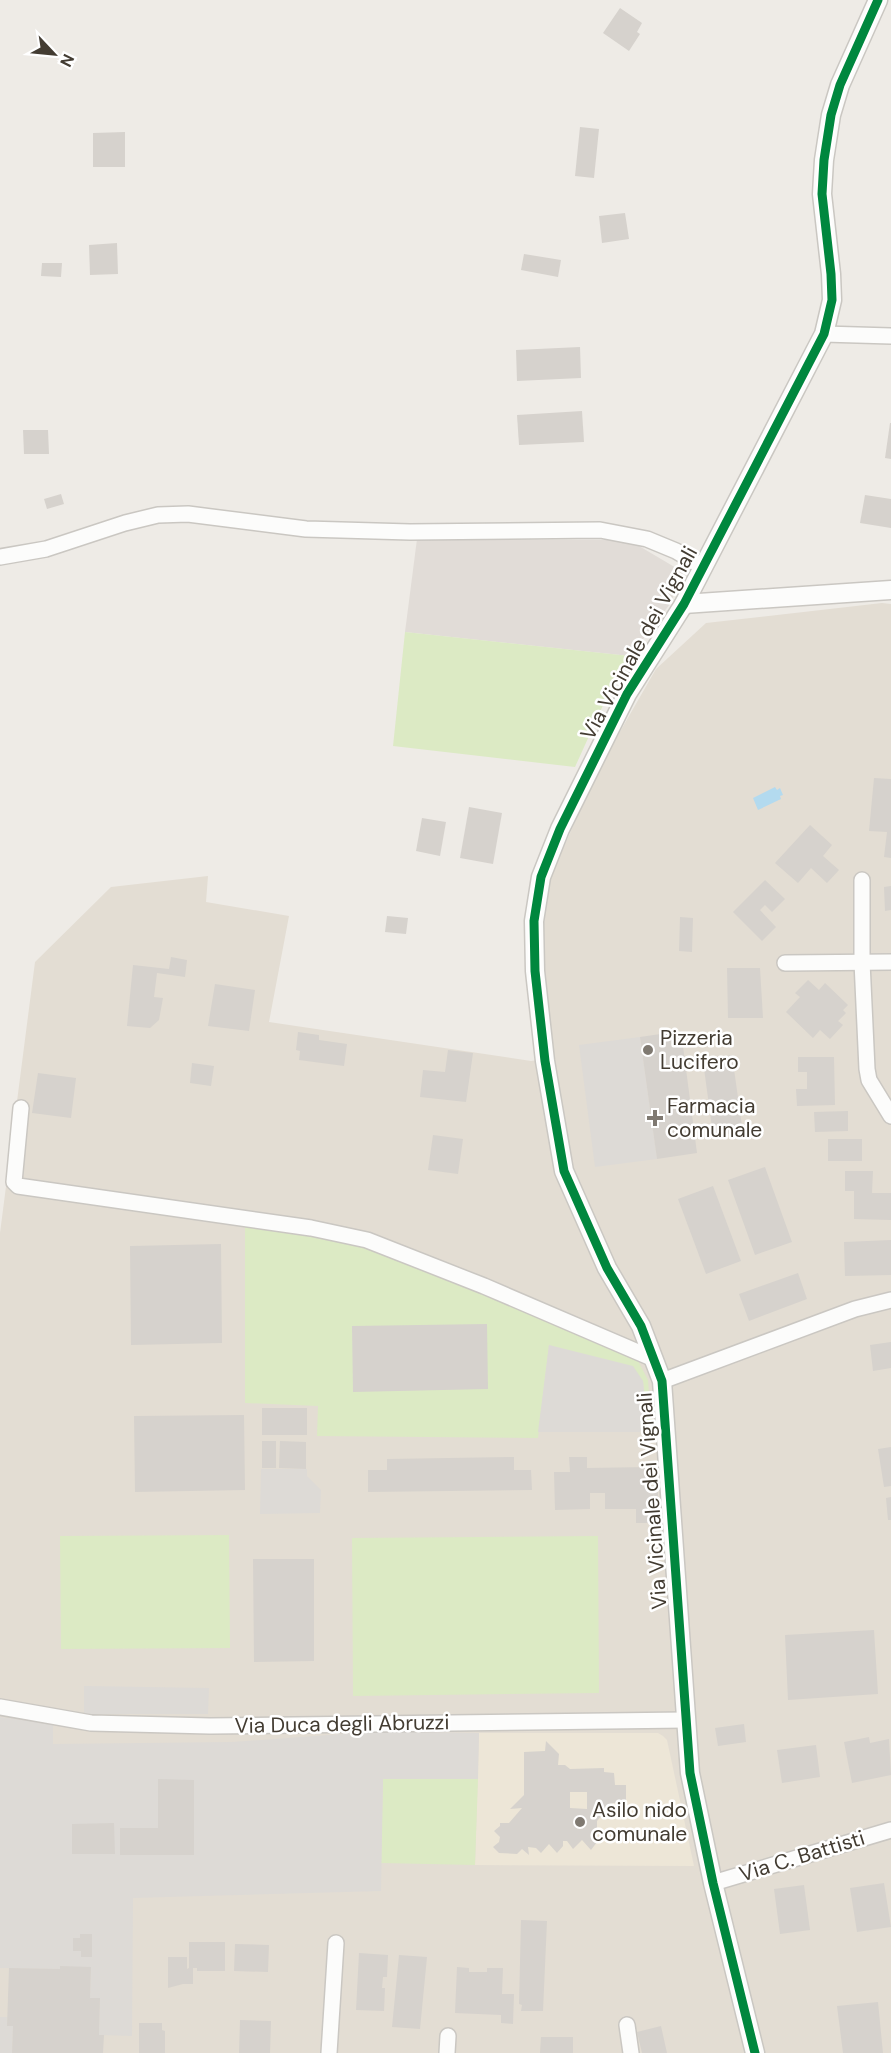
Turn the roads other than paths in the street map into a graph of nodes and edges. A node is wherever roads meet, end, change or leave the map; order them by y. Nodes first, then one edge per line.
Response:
1 (878, 0) edge
2 (824, 334) junction
3 (891, 336) edge
4 (0, 557) edge
5 (703, 567) junction
6 (891, 590) edge
7 (684, 604) junction
8 (862, 880) dead end
9 (862, 962) junction
10 (891, 962) edge
11 (785, 963) dead end
12 (21, 1108) dead end
13 (891, 1116) edge
14 (891, 1300) edge
15 (654, 1359) junction
16 (662, 1381) junction
17 (0, 1707) edge
18 (685, 1720) junction
19 (891, 1830) edge
20 (713, 1883) junction
21 (336, 1942) dead end
22 (627, 2025) dead end
23 (448, 2036) dead end
24 (329, 2053) edge
25 (447, 2053) edge
26 (631, 2053) edge
27 (755, 2053) edge

1 - 2 street, Via Vicinale dei Vignali
2 - 3 street
2 - 5 street, Via Vicinale dei Vignali
4 - 5 street
5 - 7 street, Via Vicinale dei Vignali
6 - 7 street
7 - 15 street, Via Vicinale dei Vignali
8 - 9 street
9 - 10 street
9 - 11 street
9 - 13 street
12 - 15 street
14 - 16 street
15 - 16 street, Via Vicinale dei Vignali
16 - 18 street, Via Vicinale dei Vignali
17 - 18 street, Via Duca degli Abruzzi
18 - 20 street, Via Vicinale dei Vignali
19 - 20 street, Via C. Battisti
20 - 27 street, Via Vicinale dei Vignali
21 - 24 street
22 - 26 street
23 - 25 street

